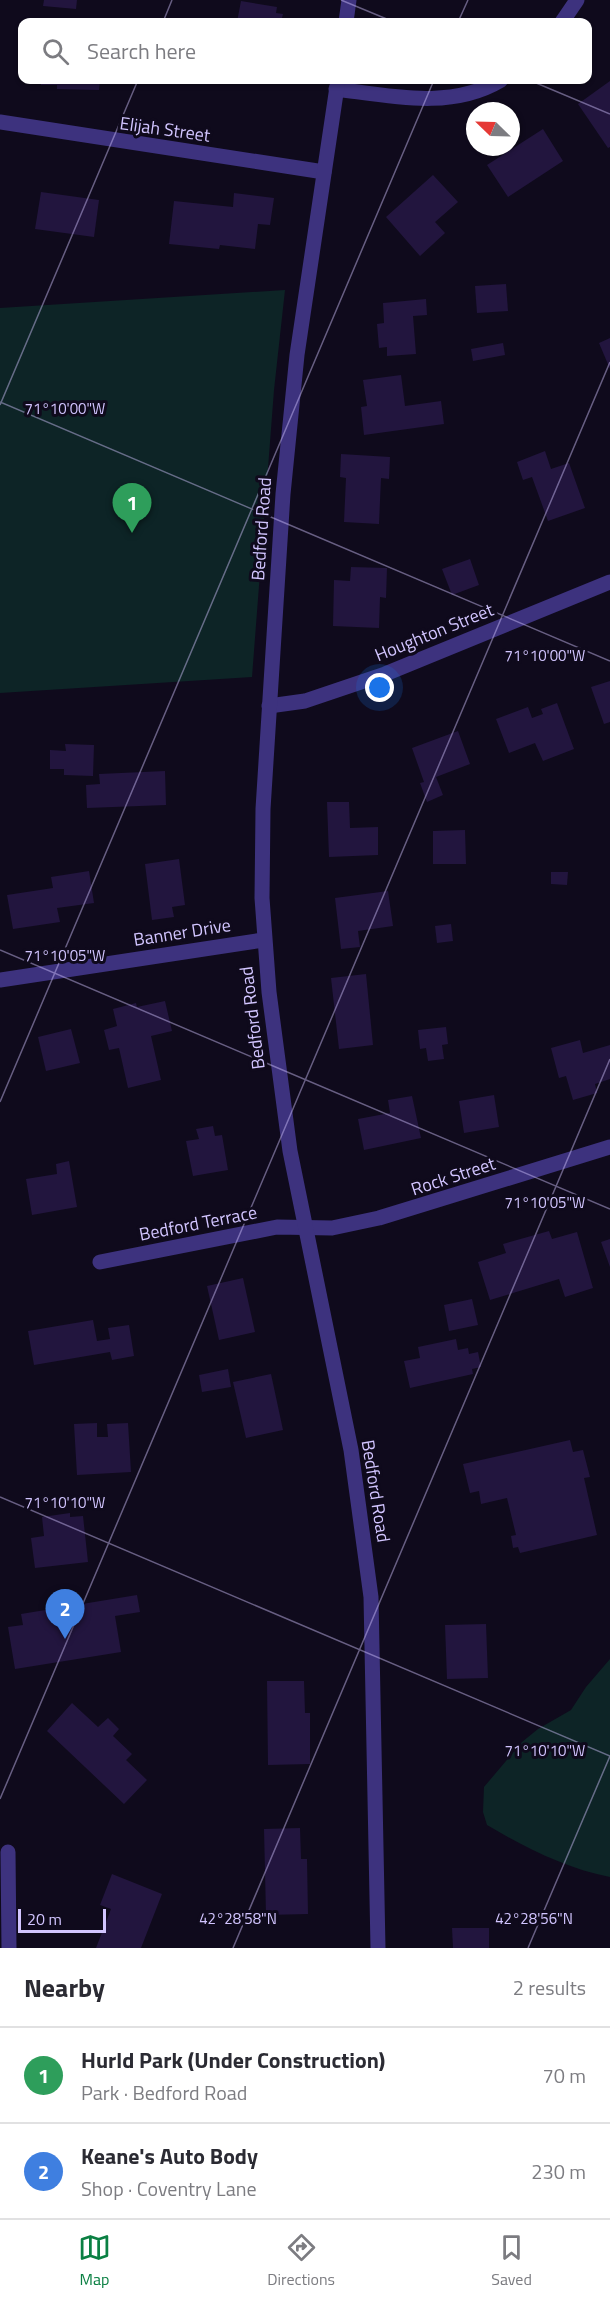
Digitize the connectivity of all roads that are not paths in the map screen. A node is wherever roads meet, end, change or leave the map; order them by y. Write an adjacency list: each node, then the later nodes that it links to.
1 (349, 0): 3 (street)
2 (577, 0): 4 (street)
3 (347, 18)
4 (565, 18)
5 (337, 84): 6 (street); 8 (street, Bedford Road)
6 (492, 84)
7 (0, 122): 8 (street, Elijah Street)
8 (324, 172): 10 (street, Bedford Road)
9 (610, 582): 10 (street, Houghton Street)
10 (269, 705): 11 (street, Bedford Road)
11 (263, 940): 12 (street, Banner Drive); 14 (street, Bedford Road)
12 (0, 980)
13 (610, 1147): 14 (street, Rock Street)
14 (304, 1227): 15 (street, Bedford Terrace); 18 (street, Bedford Road)
15 (100, 1262)
16 (8, 1852): 17 (street)
17 (9, 1948)
18 (378, 1948)

